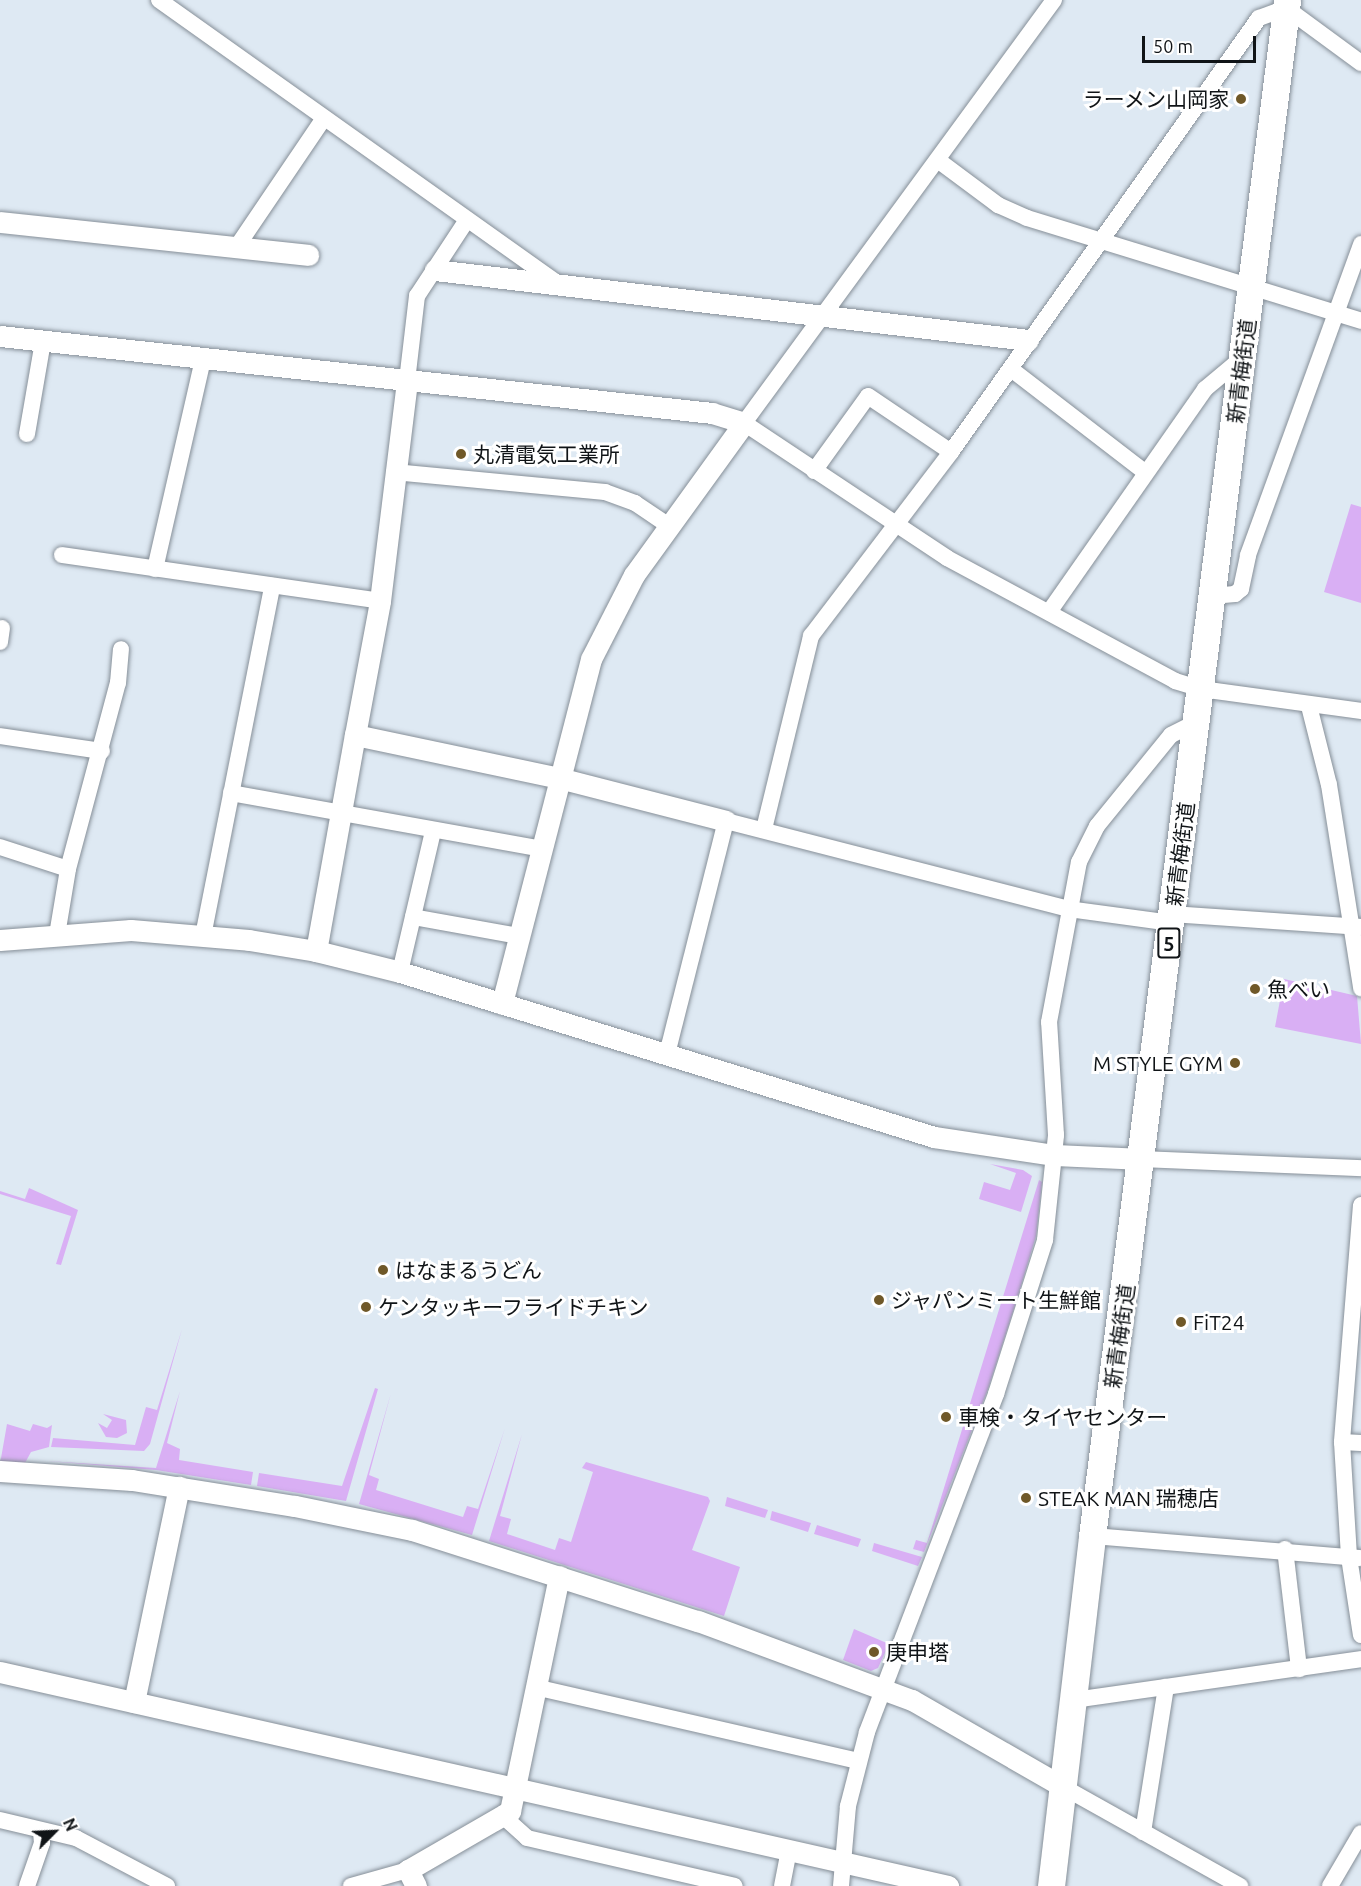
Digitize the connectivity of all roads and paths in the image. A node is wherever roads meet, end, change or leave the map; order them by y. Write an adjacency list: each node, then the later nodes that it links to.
1 (159, 0): 5 (street)
2 (1054, 0): 6 (street)
3 (1283, 3): 4 (street); 9 (street); 15 (main road, 新青梅街道 / 5)
4 (1361, 63)
5 (324, 118): 7 (street); 11 (street)
6 (939, 161): 9 (street); 17 (street)
7 (467, 220): 13 (street); 14 (street)
8 (0, 222): 11 (street)
9 (1098, 242): 15 (street); 20 (street)
10 (1361, 244): 16 (street)
11 (236, 248): 12 (street)
12 (309, 255)
13 (435, 270): 14 (street); 25 (street)
14 (561, 286): 17 (street)
15 (1251, 287): 16 (street); 22 (main road, 新青梅街道 / 5)
16 (1336, 313): 18 (street); 37 (street)
17 (822, 315): 20 (street); 26 (street)
18 (1361, 321)
19 (0, 336): 21 (street)
20 (1028, 340): 24 (street)
21 (43, 341): 23 (street); 27 (street)
22 (1242, 358): 31 (street); 37 (main road, 新青梅街道 / 5)
23 (203, 359): 25 (street); 35 (street)
24 (1011, 369): 28 (street); 31 (street)
25 (407, 381): 26 (street); 30 (street)
26 (744, 423): 29 (street); 32 (street)
27 (27, 434)
28 (951, 452): 29 (street); 33 (street)
29 (814, 471): 33 (street)
30 (394, 472): 32 (street); 38 (street)
31 (1146, 473): 39 (street)
32 (669, 526): 48 (street)
33 (897, 526): 39 (street); 52 (street)
34 (62, 555): 35 (street)
35 (155, 569): 36 (street)
36 (272, 586): 38 (street); 49 (street)
37 (1212, 596): 41 (main road, 新青梅街道 / 5)
38 (380, 601): 45 (street)
39 (1049, 612): 41 (street)
40 (121, 649): 47 (street)
41 (1201, 689): 42 (street); 44 (main road, 新青梅街道 / 5)
42 (1309, 706): 43 (street); 60 (street)
43 (1361, 711)
44 (1196, 722): 57 (street); 59 (main road, 新青梅街道 / 5)
45 (355, 735): 48 (street); 50 (street)
46 (0, 736): 47 (street)
47 (102, 751): 56 (street)
48 (559, 778): 51 (street); 55 (street)
49 (231, 793): 50 (street); 62 (street)
50 (339, 815): 53 (street); 65 (street)
51 (726, 821): 52 (street); 69 (street)
52 (764, 829): 57 (street)
53 (433, 831): 55 (street); 58 (street)
54 (0, 847): 56 (street)
55 (541, 849): 63 (street)
56 (69, 869): 61 (street)
57 (1068, 909): 59 (street); 70 (street)
58 (413, 917): 63 (street); 66 (street)
59 (1172, 918): 60 (street); 71 (main road, 新青梅街道 / 5)
60 (1355, 927): 67 (street)
61 (57, 935): 62 (street); 64 (street)
62 (203, 936): 65 (street)
63 (519, 936): 68 (street)
64 (0, 940)
65 (316, 951): 66 (street)
66 (400, 972): 68 (street)
67 (1361, 988)
68 (502, 1004): 69 (street)
69 (667, 1054): 70 (street)
70 (1055, 1155): 71 (street); 90 (street)
71 (1143, 1159): 72 (street); 80 (main road, 新青梅街道 / 5)
72 (1361, 1167)
73 (1361, 1205): 74 (street)
74 (1358, 1288): 75 (street)
75 (1354, 1368): 76 (street)
76 (1342, 1442): 77 (street); 82 (street)
77 (1361, 1443)
78 (0, 1471): 79 (street)
79 (179, 1488): 83 (street); 92 (street)
80 (1092, 1536): 81 (street); 91 (main road, 新青梅街道 / 5)
81 (1285, 1549): 82 (street); 86 (street)
82 (1355, 1557): 84 (street)
83 (559, 1576): 88 (street); 90 (street)
84 (1361, 1635)
85 (1361, 1659): 86 (street)
86 (1299, 1669): 89 (street)
87 (0, 1672): 92 (street)
88 (535, 1687): 93 (street); 95 (street)
89 (1166, 1687): 91 (street); 99 (street)
90 (882, 1689): 93 (street); 94 (street)
91 (1074, 1700): 94 (main road, 新青梅街道 / 5)
92 (134, 1702): 95 (street)
93 (859, 1761): 102 (street)
94 (1064, 1787): 99 (street); 111 (main road, 新青梅街道 / 5)
95 (516, 1788): 96 (street); 101 (street)
96 (504, 1817): 103 (street); 107 (street)
97 (0, 1820): 98 (street)
98 (41, 1831): 104 (street); 105 (street)
99 (1143, 1832): 112 (street)
100 (1361, 1833): 113 (street)
101 (789, 1850): 102 (street); 108 (street)
102 (842, 1861): 109 (street); 110 (street)
103 (412, 1878): 106 (street)
104 (27, 1886)
105 (167, 1886)
106 (351, 1886)
107 (735, 1886)
108 (782, 1886)
109 (841, 1886)
110 (948, 1886)
111 (1051, 1886)
112 (1240, 1886)
113 (1330, 1886)

